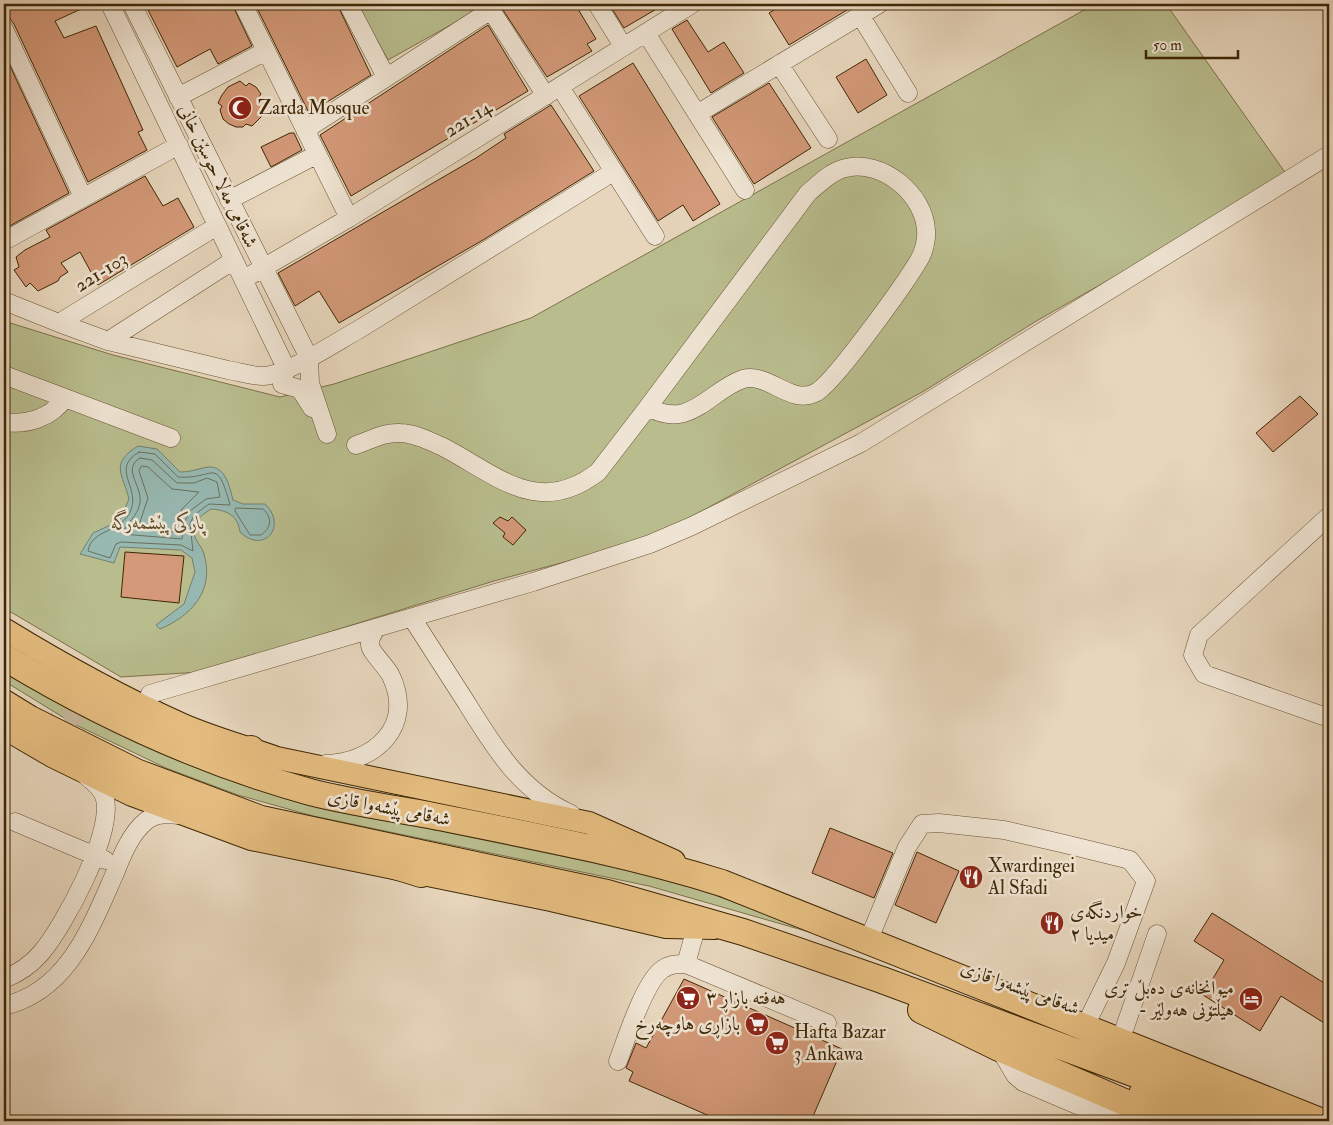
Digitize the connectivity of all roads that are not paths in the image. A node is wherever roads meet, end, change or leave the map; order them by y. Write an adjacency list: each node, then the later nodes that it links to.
1 (110, 4): 22 (street, شەقامی مەلا حوسێن خانی)
2 (132, 4): 18 (street, شەقامی مەلا حوسێن خانی)
3 (243, 4): 13 (street)
4 (348, 4): 15 (street)
5 (596, 4): 12 (street)
6 (692, 4): 11 (street, 221-14)
7 (879, 4): 9 (street)
8 (489, 7): 15 (street); 16 (street)
9 (860, 15): 14 (street); 17 (street)
10 (4, 29): 27 (street)
11 (646, 33): 12 (street, 221-14); 19 (street)
12 (623, 46): 16 (street, 221-14)
13 (266, 50): 18 (street); 20 (street)
14 (779, 64): 19 (street); 21 (street)
15 (386, 77): 20 (street)
16 (553, 92): 25 (street); 29 (street, 221-14)
17 (908, 93)
18 (178, 97): 28 (street, شەقامی مەلا حوسێن خانی)
19 (697, 114): 26 (street)
20 (305, 130): 23 (street)
21 (828, 139)
22 (179, 145): 27 (street); 30 (street, شەقامی مەلا حوسێن خانی)
23 (316, 155): 28 (street); 29 (street)
24 (1329, 155): 48 (street)
25 (613, 172): 31 (street); 39 (street)
26 (745, 190)
27 (83, 197): 32 (street)
28 (229, 200): 34 (street, شەقامی مەلا حوسێن خانی)
29 (349, 218): 34 (street, 221-14)
30 (217, 226): 33 (street, شەقامی مەلا حوسێن خانی); 37 (street, 221-103)
31 (655, 236)
32 (4, 240)
33 (234, 260): 35 (street, شەقامی مەلا حوسێن خانی); 38 (street)
34 (264, 269): 35 (street, 221-14); 39 (street, شەقامی مەلا حوسێن خانی)
35 (244, 279): 40 (street, شەقامی مەلا حوسێن خانی)
36 (4, 301): 37 (street)
37 (59, 323): 38 (street)
38 (108, 340): 40 (street)
39 (309, 358): 40 (street); 40 (street, شەقامی مەلا حوسێن خانی)
40 (286, 368)
41 (4, 375): 42 (street)
42 (64, 398): 44 (street); 45 (street)
43 (648, 407): 43 (street); 46 (street)
44 (4, 422)
45 (171, 438)
46 (356, 446)
47 (1329, 516): 56 (street)
48 (412, 618): 50 (street); 64 (street)
49 (4, 628): 59 (main road)
50 (377, 628): 51 (street); 53 (street)
51 (326, 643): 53 (street); 54 (street)
52 (4, 657): 59 (highway, شەقامی پێشەوا قازی)
53 (383, 663): 60 (street)
54 (150, 694)
55 (4, 703): 62 (highway, شەقامی پێشەوا قازی)
56 (1329, 718)
57 (4, 728): 58 (main road)
58 (52, 756): 61 (main road); 65 (street)
59 (248, 760): 60 (main road); 69 (highway, شەقامی پێشەوا قازی)
60 (297, 762): 64 (main road)
61 (193, 818): 66 (street); 68 (main road)
62 (261, 819): 67 (highway, شەقامی پێشەوا قازی); 68 (highway)
63 (15, 822): 65 (street)
64 (589, 823): 69 (main road)
65 (94, 855): 66 (street); 70 (street)
66 (118, 866): 71 (street)
67 (450, 870): 68 (main road); 73 (main road); 74 (highway, شەقامی پێشەوا قازی)
68 (420, 874)
69 (722, 883): 72 (highway, شەقامی پێشەوا قازی)
70 (79, 889): 71 (street); 78 (street)
71 (103, 900): 80 (street)
72 (792, 910): 75 (highway, شەقامی پێشەوا قازی); 91 (highway, شەقامی پێشەوا قازی)
73 (696, 928): 74 (main road); 77 (street)
74 (748, 934): 79 (highway, شەقامی پێشەوا قازی); 90 (highway, شەقامی پێشەوا قازی)
75 (871, 934): 81 (highway, شەقامی پێشەوا قازی); 81 (street)
76 (1157, 934): 83 (street)
77 (686, 964): 82 (street); 85 (street)
78 (4, 979)
79 (875, 987): 84 (highway); 89 (highway, شەقامی پێشەوا قازی)
80 (4, 1006)
81 (1091, 1014): 83 (highway, شەقامی پێشەوا قازی)
82 (827, 1023)
83 (1125, 1027): 86 (highway, شەقامی پێشەوا قازی)
84 (999, 1048): 87 (street); 88 (highway)
85 (618, 1061)
86 (1329, 1106)
87 (1115, 1121)
88 (1168, 1121)
89 (1207, 1121)
90 (1262, 1121)
91 (1320, 1121)

